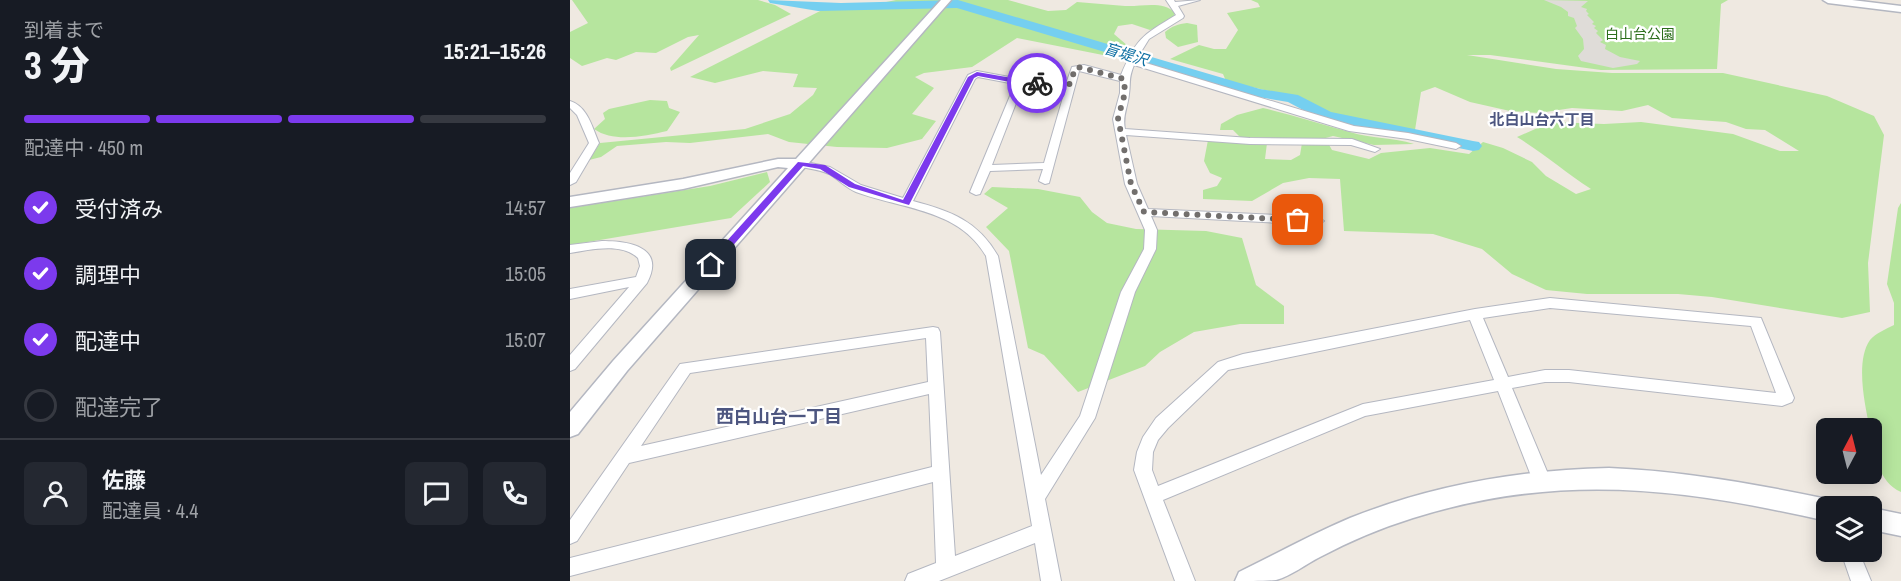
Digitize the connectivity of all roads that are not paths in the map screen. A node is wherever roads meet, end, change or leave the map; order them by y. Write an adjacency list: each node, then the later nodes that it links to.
1 (946, 0): 14 (street)
2 (1196, 0): 4 (street)
3 (1828, 0): 5 (street)
4 (1172, 2): 6 (street)
5 (1901, 9)
6 (1130, 61): 7 (street); 12 (street)
7 (1124, 79): 9 (street); 11 (street)
8 (1020, 82): 9 (street); 16 (street); 21 (street)
9 (1070, 84): 15 (street)
10 (570, 104): 18 (street)
11 (1121, 132): 13 (street); 22 (street)
12 (1456, 146)
13 (1375, 149)
14 (801, 164): 20 (street); 21 (street); 31 (street)
15 (1048, 166): 16 (street); 17 (street)
16 (987, 168): 19 (street)
17 (1045, 181)
18 (570, 182)
19 (976, 192)
20 (570, 202)
21 (906, 203): 36 (street)
22 (1144, 212): 23 (street); 36 (street)
23 (1318, 222)
24 (570, 249): 25 (street)
25 (642, 280): 26 (street); 28 (street)
26 (570, 294)
27 (1475, 314): 29 (street); 29 (street); 35 (street)
28 (572, 359)
29 (1503, 383): 34 (street); 35 (street)
30 (936, 386): 32 (street); 32 (street); 33 (street)
31 (570, 428)
32 (623, 458): 41 (street)
33 (942, 471): 43 (street); 44 (street)
34 (1542, 481): 37 (street); 48 (street)
35 (1152, 497): 47 (street)
36 (1035, 499): 40 (street)
37 (1816, 508)
38 (1882, 521): 39 (street)
39 (1901, 525)
40 (1042, 531): 44 (street); 46 (street)
41 (570, 535)
42 (1854, 562): 49 (street)
43 (570, 567)
44 (946, 568): 45 (street)
45 (915, 581)
46 (1051, 581)
47 (1185, 581)
48 (1248, 581)
49 (1862, 581)

